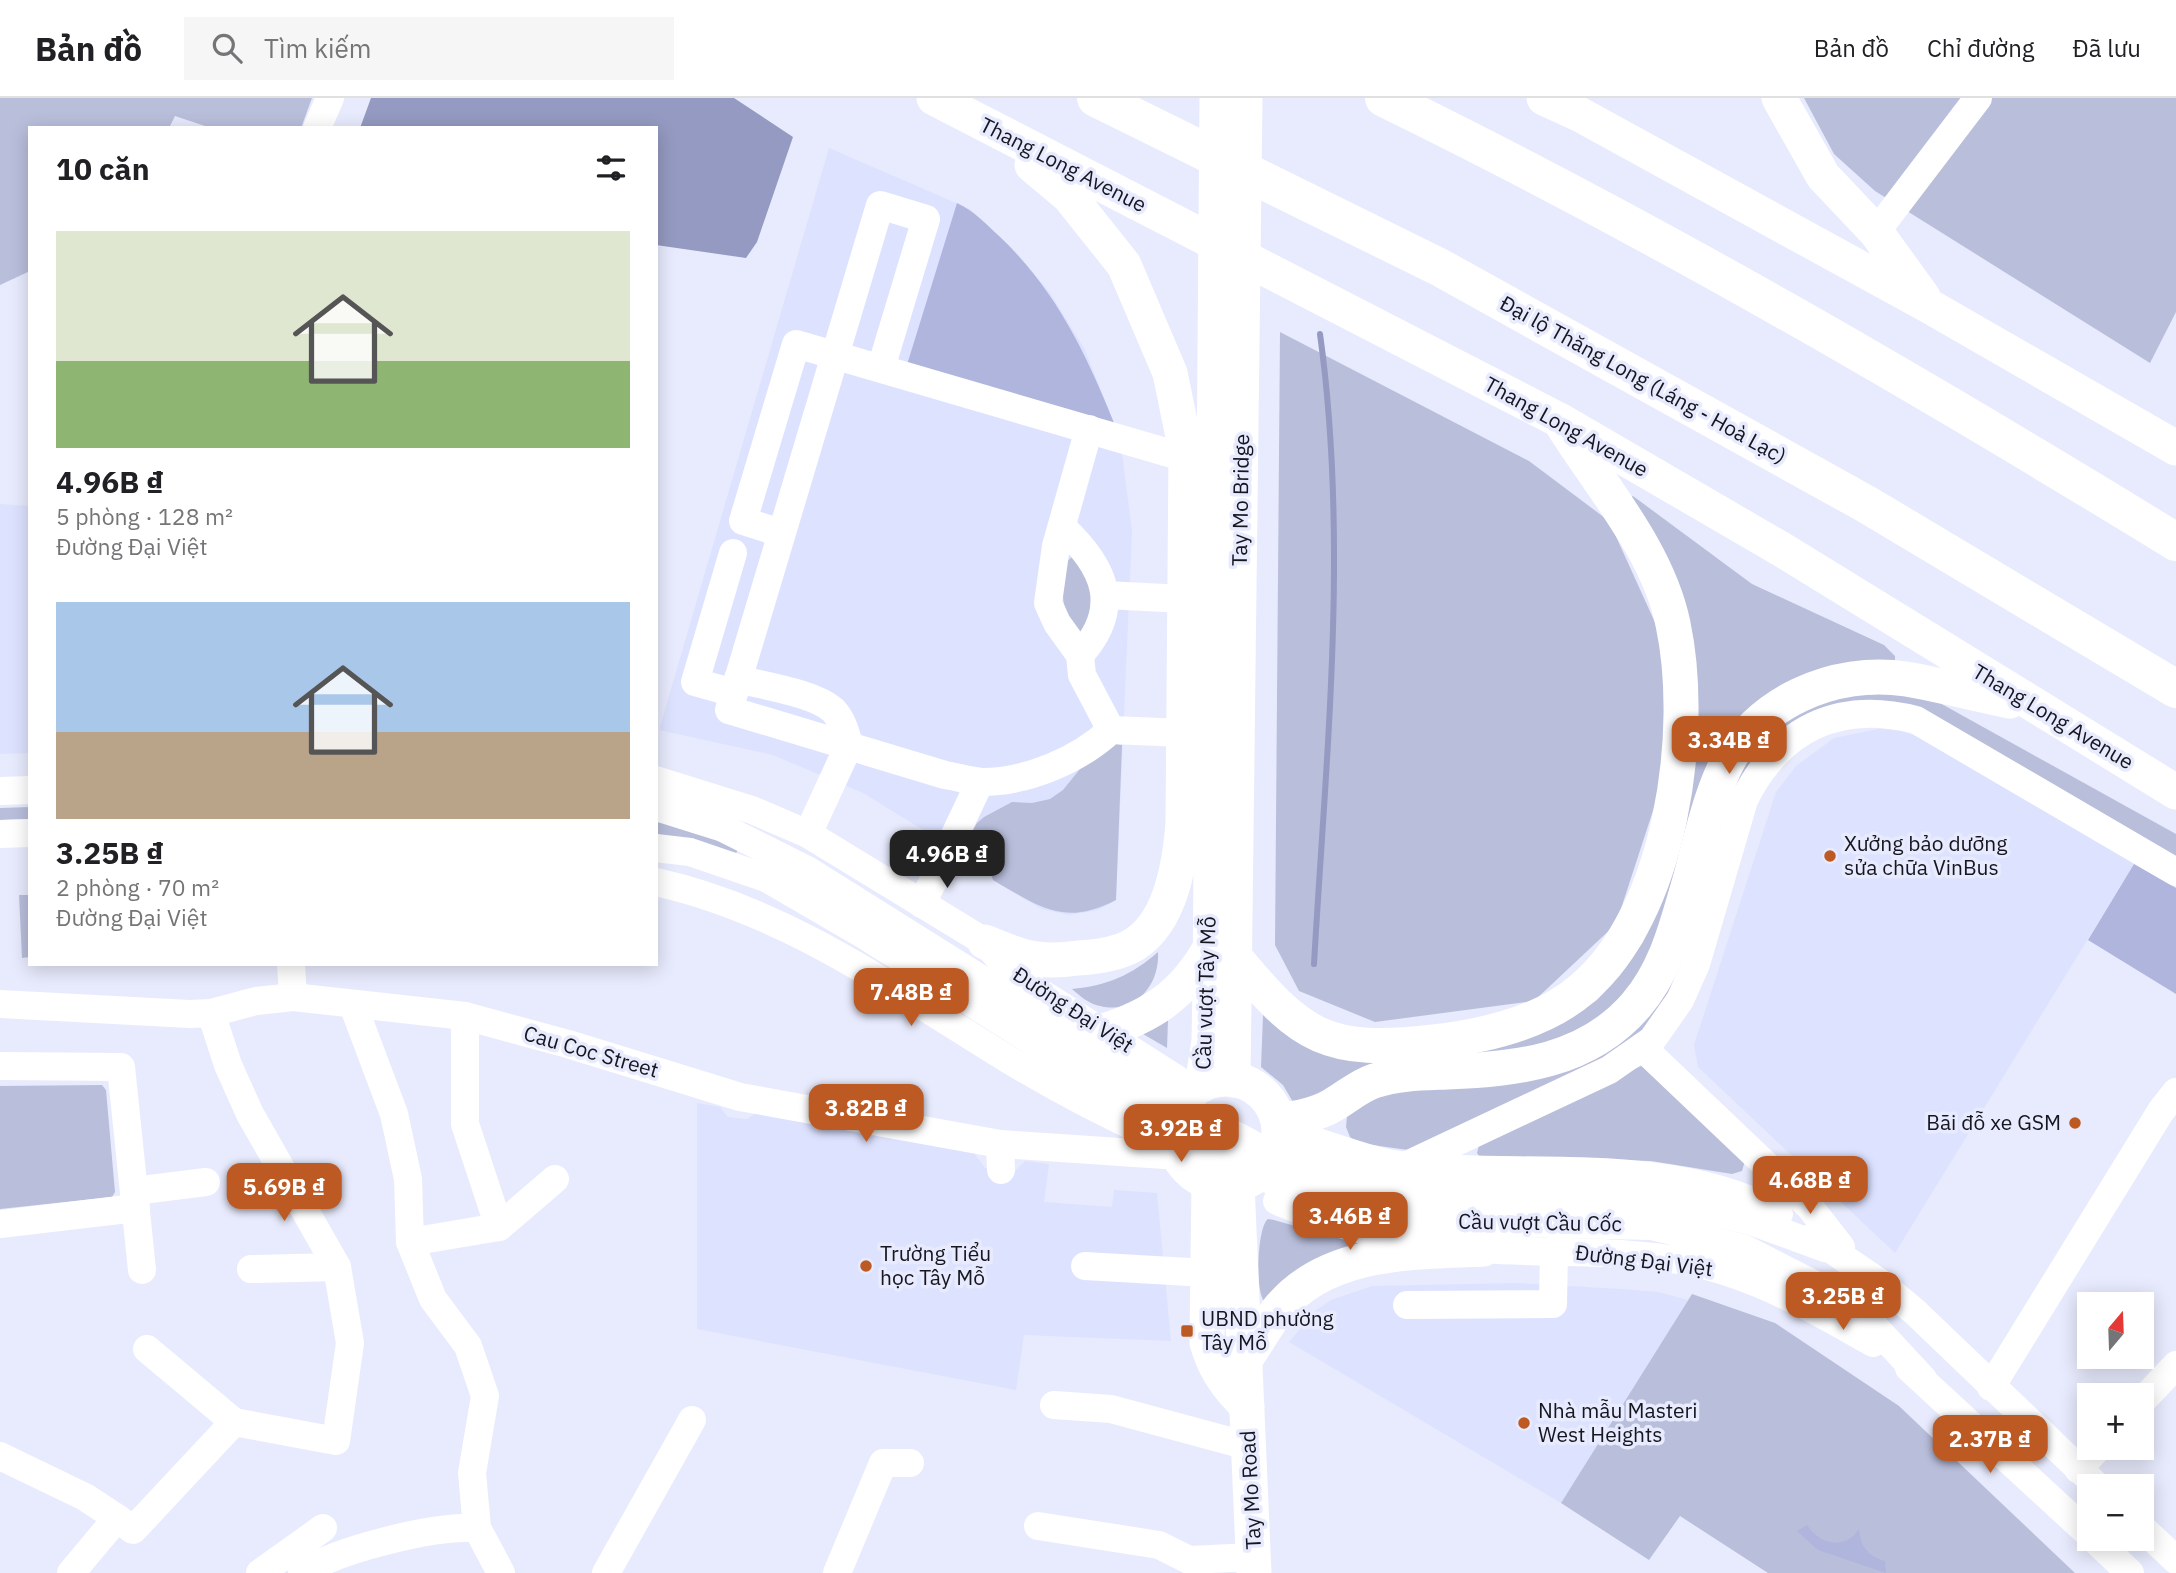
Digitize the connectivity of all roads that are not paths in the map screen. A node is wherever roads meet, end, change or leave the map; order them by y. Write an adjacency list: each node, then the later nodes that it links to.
1 (330, 98): 11 (street)
2 (934, 98): 10 (main road, Thang Long Avenue)
3 (1096, 98): 28 (highway, Đại lộ Thăng Long (Láng - Hoà Lạc))
4 (1217, 98): 45 (main road, Tay Mo Bridge)
5 (1245, 98): 45 (main road, Tay Mo Bridge)
6 (1384, 98): 22 (highway)
7 (1544, 98): 13 (main road)
8 (1779, 98): 12 (main road)
9 (1978, 98): 12 (street)
10 (978, 121): 16 (main road, Thang Long Avenue); 19 (main road)
11 (318, 126)
12 (1876, 232): 13 (main road)
13 (1929, 306): 18 (main road)
14 (835, 355): 15 (street); 15 (street); 21 (street); 21 (street)
15 (881, 368): 17 (street)
16 (1559, 420): 29 (main road, Thang Long Avenue); 48 (main road)
17 (1089, 429): 19 (street); 20 (street)
18 (2176, 448)
19 (1186, 458): 25 (main road)
20 (1062, 527): 24 (street); 26 (street)
21 (781, 533): 27 (street)
22 (2176, 542)
23 (733, 553): 27 (street)
24 (1105, 595): 25 (street); 26 (street)
25 (1185, 598): 31 (main road)
26 (1080, 655): 30 (street)
27 (736, 686): 32 (street)
28 (2176, 689)
29 (2034, 706): 37 (main road, Thang Long Avenue); 60 (main road)
30 (1111, 730): 31 (street); 34 (street)
31 (1184, 733): 47 (main road)
32 (849, 745): 34 (street); 41 (street)
33 (658, 781): 41 (street, Đường Đại Việt)
34 (980, 782): 46 (street)
35 (28, 790): 36 (street)
36 (0, 791)
37 (2176, 792)
38 (658, 808): 70 (street, Cầu vượt Cầu Cốc)
39 (28, 833): 40 (street)
40 (0, 834)
41 (808, 834): 46 (street, Đường Đại Việt)
42 (658, 848): 83 (street, Cầu vượt Cầu Cốc)
43 (2176, 872): 56 (street)
44 (658, 882): 61 (street)
45 (1222, 901): 48 (main road, Cầu vượt Tây Mỗ)
46 (922, 904): 47 (street, Đường Đại Việt)
47 (985, 942): 55 (street, Đường Đại Việt)
48 (1223, 952): 55 (main road); 58 (main road, Cầu vượt Tây Mỗ)
49 (291, 966): 50 (street)
50 (293, 997): 52 (street, Cau Coc Street); 53 (street, Cau Coc Street)
51 (0, 1004): 53 (street, Cau Coc Street)
52 (353, 1005): 54 (street, Cau Coc Street); 69 (street)
53 (211, 1013): 74 (street)
54 (465, 1016): 61 (street, Cau Coc Street); 68 (street)
55 (1103, 1031): 58 (street, Đường Đại Việt)
56 (1644, 1049): 62 (street); 75 (street)
57 (0, 1066): 66 (street)
58 (1210, 1085): 60 (main road); 61 (main road)
59 (2176, 1093): 84 (street)
60 (1278, 1126): 62 (street); 65 (main road)
61 (1176, 1151): 65 (main road)
62 (1405, 1166): 70 (street)
63 (555, 1179): 68 (street)
64 (206, 1182): 66 (street)
65 (1231, 1182): 71 (street, Đường Đại Việt); 78 (main road, Tay Mo Road); 81 (main road, Tay Mo Road)
66 (135, 1200): 67 (street); 77 (street)
67 (0, 1224)
68 (499, 1227): 69 (street)
69 (410, 1242): 98 (street)
70 (1825, 1248): 75 (street)
71 (1483, 1249): 72 (street, Đường Đại Việt); 81 (main road)
72 (1554, 1250): 79 (street); 83 (street, Đường Đại Việt)
73 (1085, 1266): 78 (street)
74 (337, 1267): 76 (street); 89 (street)
75 (1858, 1268): 84 (street)
76 (251, 1269)
77 (142, 1270)
78 (1207, 1273): 87 (main road, Tay Mo Road)
79 (1406, 1305)
80 (147, 1349): 89 (street)
81 (1245, 1360): 87 (main road, Tay Mo Road)
82 (2176, 1366): 85 (street)
83 (1923, 1379): 95 (street, Đường Đại Việt)
84 (1992, 1387): 93 (street)
85 (2154, 1389)
86 (1054, 1405): 90 (street)
87 (1247, 1406): 90 (main road, Tay Mo Road)
88 (692, 1420): 107 (street)
89 (234, 1422): 94 (street)
90 (1248, 1446): 102 (main road, Tay Mo Road)
91 (0, 1456): 94 (street)
92 (910, 1463): 108 (street)
93 (2084, 1474)
94 (117, 1518): 103 (street)
95 (2077, 1524)
96 (1038, 1526): 102 (street)
97 (323, 1528): 104 (street)
98 (477, 1528): 105 (street); 106 (street)
99 (2154, 1539): 101 (street)
100 (2106, 1551): 109 (street, Đường Đại Việt)
101 (2176, 1560)
102 (1254, 1565)
103 (71, 1573)
104 (260, 1573)
105 (302, 1573)
106 (501, 1573)
107 (606, 1573)
108 (836, 1573)
109 (2130, 1573)

